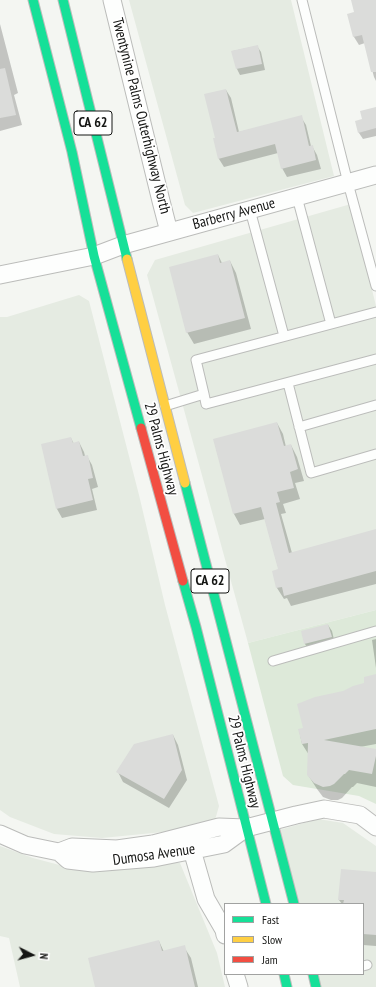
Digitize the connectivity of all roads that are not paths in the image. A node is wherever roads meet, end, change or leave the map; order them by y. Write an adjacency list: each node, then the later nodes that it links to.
1 (33, 0): 11 (main road, 29 Palms Highway / CA 62)
2 (63, 0): 10 (main road, 29 Palms Highway / CA 62)
3 (112, 0): 9 (street, Twentynine Palms Outerhighway North)
4 (302, 0): 6 (lane)
5 (376, 175): 6 (street, Barberry Avenue)
6 (348, 183): 7 (street, Barberry Avenue); 13 (lane)
7 (297, 197): 8 (street, Barberry Avenue); 15 (lane)
8 (250, 210): 9 (street, Barberry Avenue); 16 (lane)
9 (169, 232): 10 (street, Barberry Avenue)
10 (123, 245): 11 (street, Barberry Avenue); 21 (main road, 29 Palms Highway / CA 62)
11 (94, 256): 12 (street, Barberry Avenue); 28 (main road, 29 Palms Highway / CA 62)
12 (0, 275)
13 (376, 286)
14 (376, 312): 15 (lane)
15 (331, 324): 16 (lane)
16 (284, 336): 19 (lane)
17 (376, 359): 18 (lane)
18 (288, 382): 19 (lane); 22 (lane)
19 (204, 394): 21 (lane)
20 (376, 405): 22 (lane)
21 (165, 406): 26 (main road, 29 Palms Highway / CA 62)
22 (299, 427): 23 (lane)
23 (376, 454)
24 (376, 631): 25 (lane)
25 (272, 661)
26 (272, 821): 27 (street, Dumosa Avenue); 28 (street, Dumosa Avenue); 33 (main road, 29 Palms Highway / CA 62)
27 (376, 827)
28 (246, 828): 30 (street, Dumosa Avenue); 31 (street, Dumosa Avenue); 32 (main road, 29 Palms Highway / CA 62)
29 (0, 834): 31 (street, Dumosa Avenue)
30 (192, 850): 31 (street, Dumosa Avenue); 34 (street)
31 (59, 852)
32 (266, 903)
33 (294, 903)
34 (224, 930)
35 (235, 975): 38 (street)
36 (284, 975): 39 (main road)
37 (315, 975): 40 (main road)
38 (238, 987)
39 (288, 987)
40 (316, 987)

